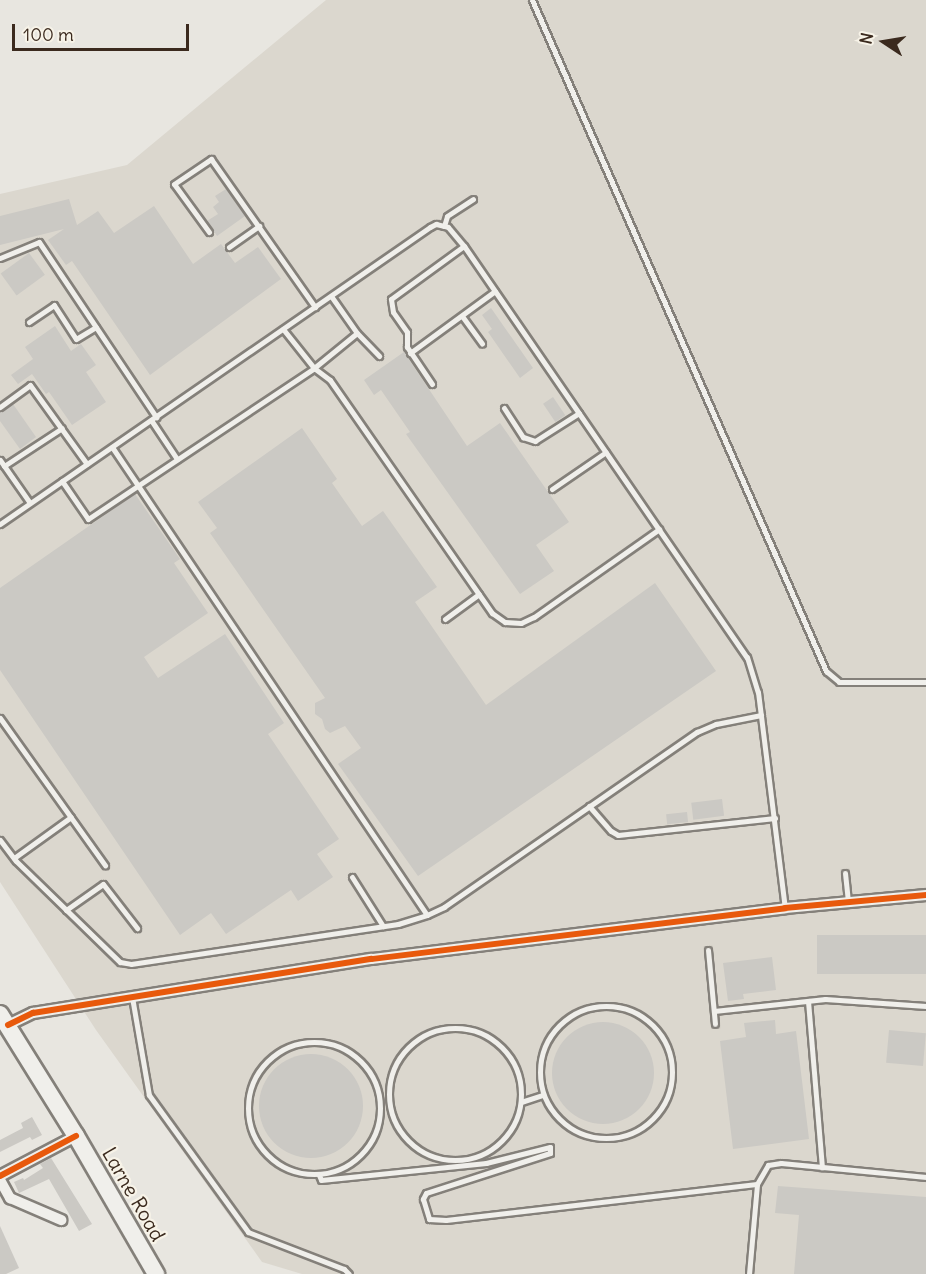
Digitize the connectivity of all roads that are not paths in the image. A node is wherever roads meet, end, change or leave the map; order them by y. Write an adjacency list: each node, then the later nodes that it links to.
1 (532, 0): 41 (lane)
2 (473, 199): 4 (lane)
3 (259, 226): 5 (lane); 7 (lane); 11 (lane)
4 (444, 226): 6 (lane); 10 (lane)
5 (209, 232)
6 (464, 246): 9 (lane); 18 (lane)
7 (229, 247)
8 (0, 258): 14 (lane)
9 (495, 291): 12 (lane); 24 (lane)
10 (331, 296): 11 (lane); 16 (lane)
11 (315, 307): 15 (lane)
12 (462, 315): 17 (lane); 18 (lane)
13 (29, 322): 14 (lane)
14 (96, 327): 25 (lane)
15 (283, 329): 20 (lane); 25 (lane)
16 (357, 333): 19 (lane); 20 (lane)
17 (482, 344)
18 (410, 353): 21 (lane)
19 (379, 356)
20 (314, 369): 29 (lane); 39 (lane)
21 (432, 384)
22 (0, 407): 26 (lane)
23 (504, 408): 24 (lane)
24 (579, 413): 28 (lane)
25 (153, 418): 27 (lane); 29 (lane)
26 (62, 428): 31 (lane); 32 (lane)
27 (112, 447): 31 (lane); 34 (lane)
28 (606, 452): 35 (lane); 38 (lane)
29 (177, 459): 34 (lane)
30 (0, 460): 32 (lane)
31 (87, 464): 33 (lane)
32 (4, 466): 36 (lane)
33 (62, 481): 34 (lane); 36 (lane)
34 (137, 485): 56 (lane)
35 (552, 489)
36 (30, 504): 37 (lane)
37 (0, 524)
38 (659, 529): 39 (lane); 42 (lane)
39 (479, 594): 40 (lane)
40 (445, 619)
41 (926, 682)
42 (761, 715): 44 (lane); 46 (lane)
43 (0, 718): 45 (lane)
44 (589, 806): 46 (lane); 56 (lane)
45 (71, 817): 48 (lane); 49 (lane)
46 (775, 818): 54 (lane)
47 (0, 840): 48 (lane)
48 (14, 858): 55 (lane)
49 (105, 865)
50 (845, 873): 53 (lane)
51 (352, 877): 57 (lane)
52 (926, 895): 53 (street)
53 (848, 903): 54 (street)
54 (785, 908): 60 (street)
55 (66, 910): 57 (lane); 58 (lane)
56 (427, 915): 57 (lane)
57 (383, 926)
58 (137, 928)
59 (708, 950): 63 (lane)
60 (132, 997): 64 (street); 79 (lane)
61 (808, 1001): 62 (lane); 63 (lane); 72 (lane)
62 (926, 1006)
63 (714, 1011): 65 (lane)
64 (4, 1020): 70 (main road, Larne Road)
65 (715, 1024)
66 (379, 1093): 68 (lane); 73 (lane); 73 (lane)
67 (543, 1095): 67 (lane); 69 (lane)
68 (389, 1096): 69 (lane); 71 (lane)
69 (521, 1102): 71 (lane)
70 (76, 1136): 75 (street, Larne Road); 78 (main road, Larne Road)
71 (460, 1163): 73 (lane); 76 (lane)
72 (822, 1167): 74 (lane); 76 (lane)
73 (319, 1175)
74 (926, 1177)
75 (0, 1178): 77 (street, Larne Road)
76 (757, 1184): 80 (lane)
77 (61, 1220)
78 (156, 1274)
79 (349, 1274)
80 (749, 1274)

